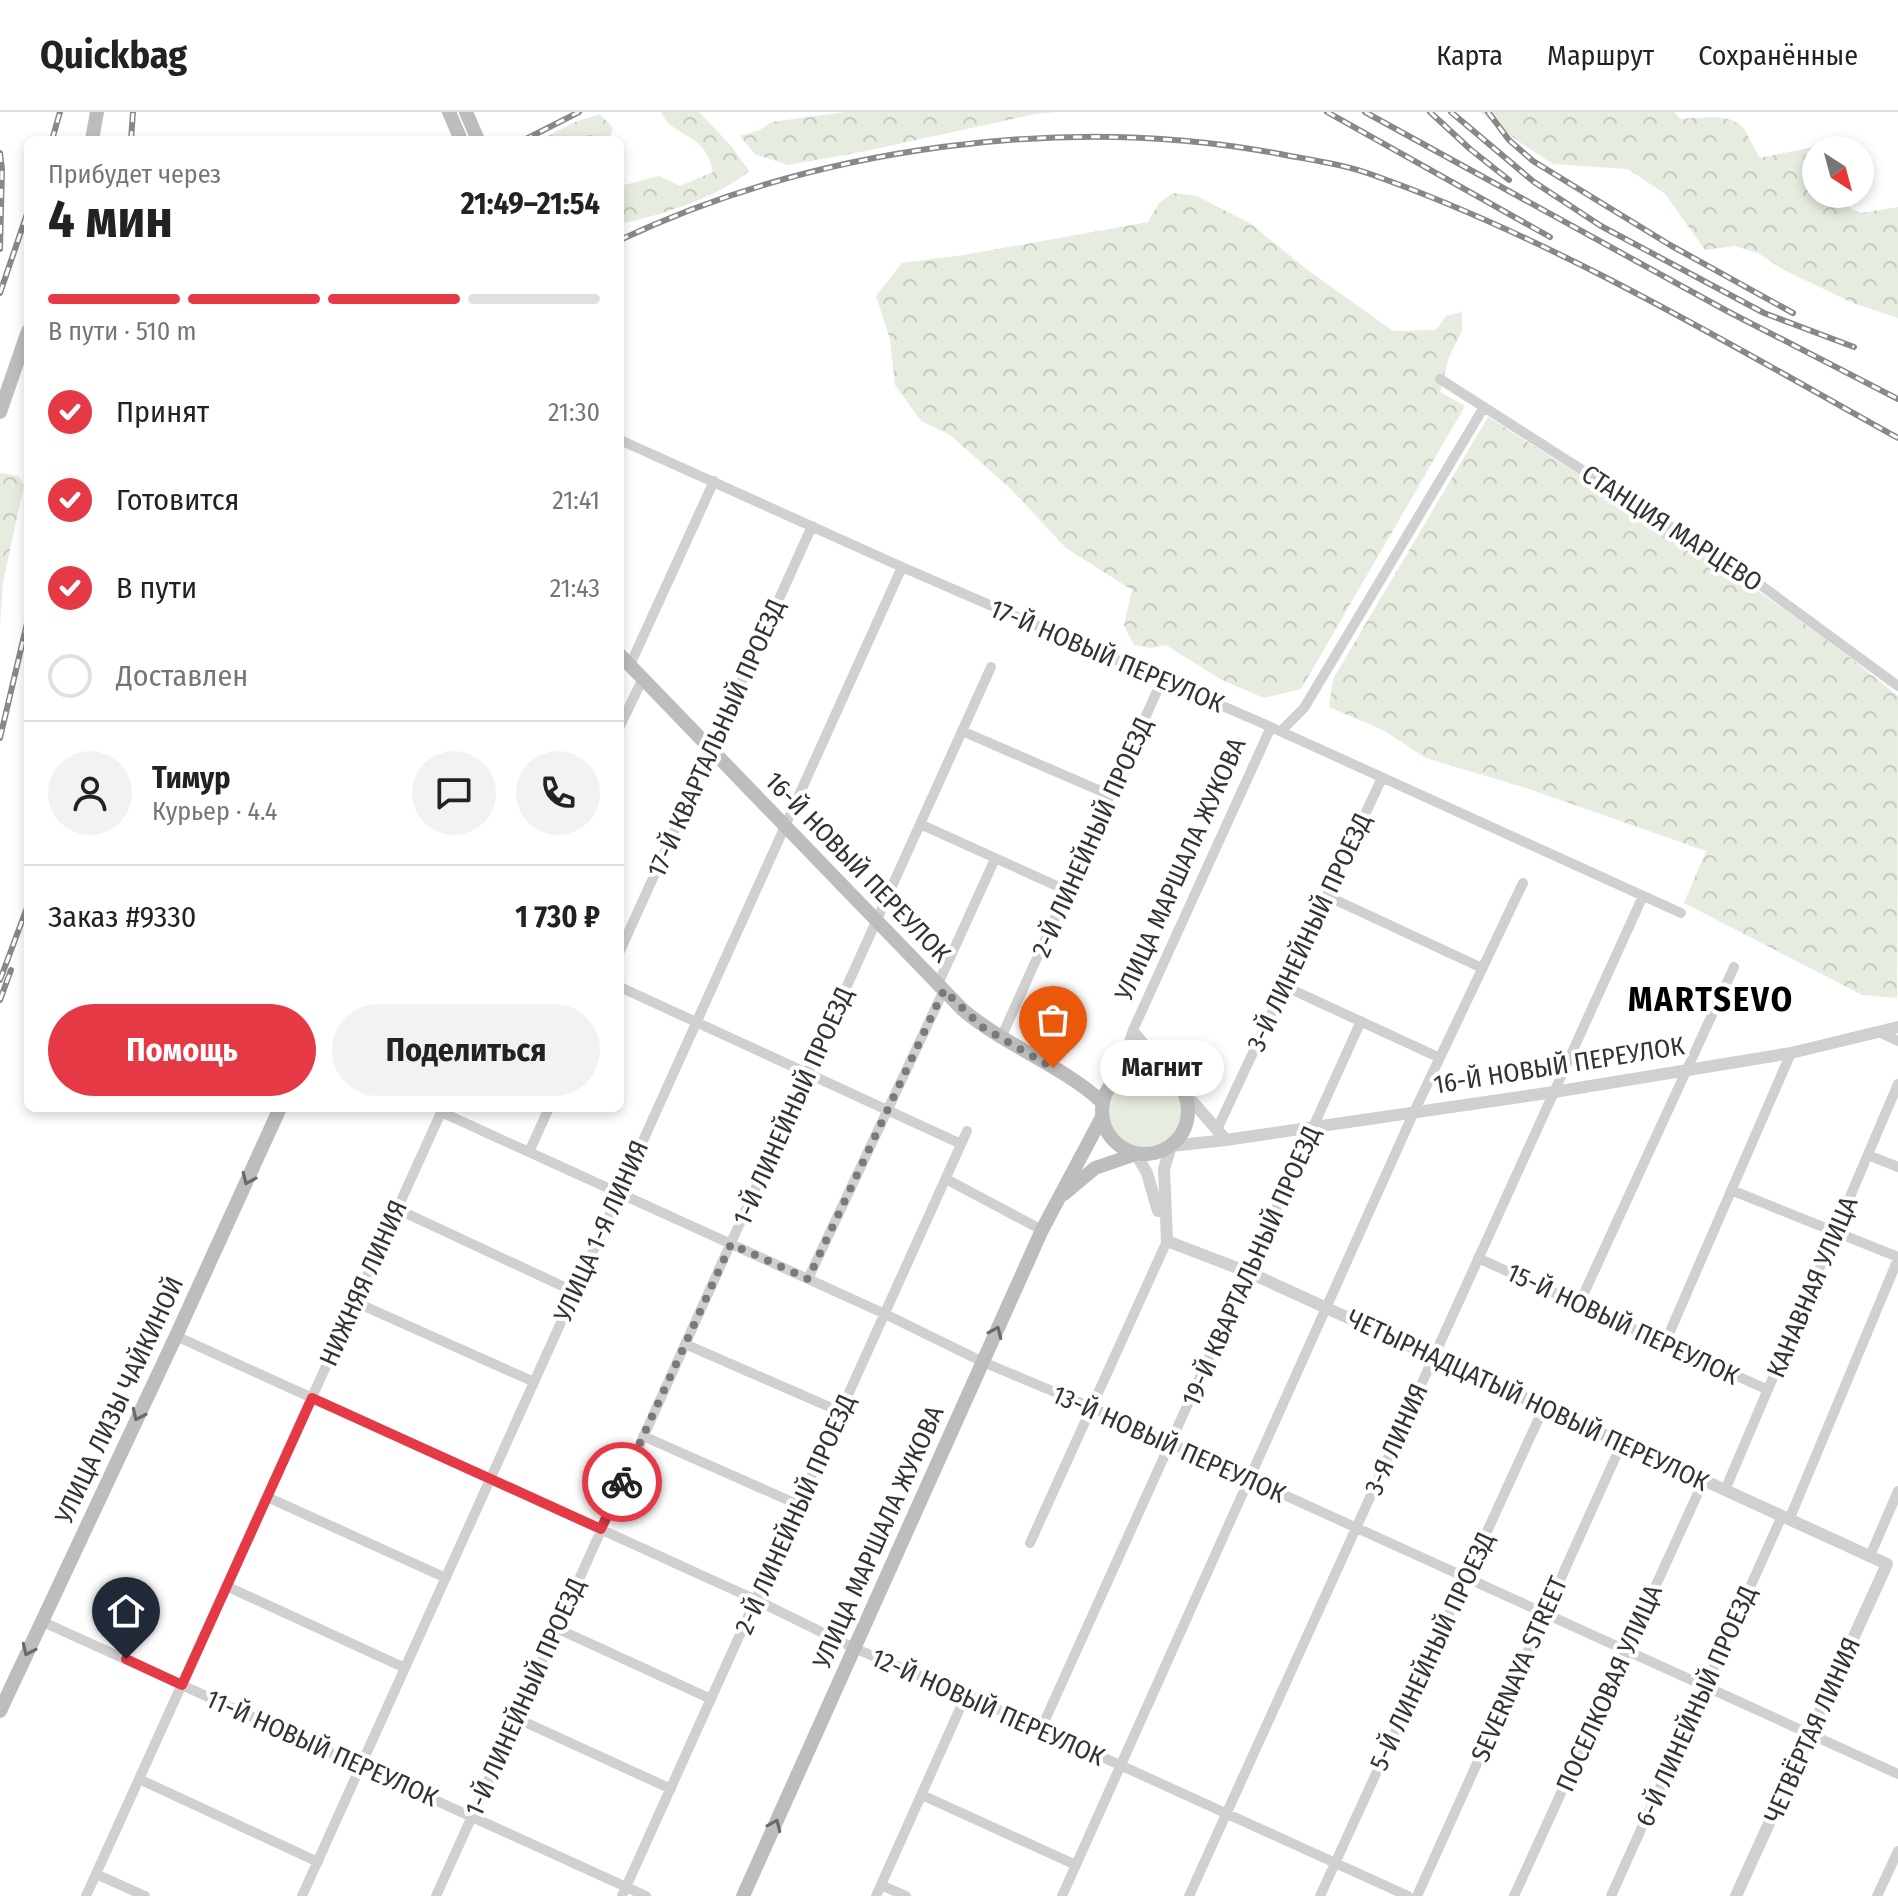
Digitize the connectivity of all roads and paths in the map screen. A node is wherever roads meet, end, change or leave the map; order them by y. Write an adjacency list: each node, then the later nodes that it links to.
1 (97, 112): 4 (main road)
2 (449, 112): 5 (main road)
3 (466, 112): 6 (main road)
4 (93, 136)
5 (459, 136)
6 (476, 136)
7 (24, 343): 10 (main road)
8 (1440, 379): 9 (street, СТАНЦИЯ МАРЦЕВО)
9 (1484, 407): 19 (street, СТАНЦИЯ МАРЦЕВО); 21 (street, УЛИЦА МАРШАЛА ЖУКОВА)
10 (0, 412)
11 (624, 442): 12 (street, 17-Й НОВЫЙ ПЕРЕУЛОК)
12 (714, 481): 13 (street, 17-Й НОВЫЙ ПЕРЕУЛОК); 15 (street)
13 (812, 526): 14 (street, 17-Й НОВЫЙ ПЕРЕУЛОК); 23 (street, 17-Й КВАРТАЛЬНЫЙ ПРОЕЗД)
14 (902, 567): 18 (street, 17-Й НОВЫЙ ПЕРЕУЛОК); 27 (street, УЛИЦА 1-Я ЛИНИЯ)
15 (625, 660): 17 (main road, 16-Й НОВЫЙ ПЕРЕУЛОК)
16 (991, 667): 22 (street, 1-Й ЛИНЕЙНЫЙ ПРОЕЗД)
17 (643, 678): 20 (street); 23 (main road, 16-Й НОВЫЙ ПЕРЕУЛОК)
18 (1162, 680): 21 (street, 17-Й НОВЫЙ ПЕРЕУЛОК); 25 (street, 2-Й ЛИНЕЙНЫЙ ПРОЕЗД)
19 (1898, 686)
20 (624, 718)
21 (1276, 729): 24 (street, 17-Й НОВЫЙ ПЕРЕУЛОК); 44 (street, УЛИЦА МАРШАЛА ЖУКОВА)
22 (962, 731): 25 (street); 26 (street, 1-Й ЛИНЕЙНЫЙ ПРОЕЗД)
23 (710, 750): 27 (main road, 16-Й НОВЫЙ ПЕРЕУЛОК); 35 (street, 17-Й КВАРТАЛЬНЫЙ ПРОЕЗД)
24 (1382, 778): 31 (street, 3-Й ЛИНЕЙНЫЙ ПРОЕЗД); 32 (street, 17-Й НОВЫЙ ПЕРЕУЛОК)
25 (1110, 795): 30 (street, 2-Й ЛИНЕЙНЫЙ ПРОЕЗД)
26 (920, 824): 28 (street); 34 (street, 1-Й ЛИНЕЙНЫЙ ПРОЕЗД)
27 (784, 826): 34 (main road, 16-Й НОВЫЙ ПЕРЕУЛОК); 42 (street, УЛИЦА 1-Я ЛИНИЯ)
28 (995, 859): 30 (street); 39 (street)
29 (1523, 883): 37 (street)
30 (1068, 891): 46 (street, 2-Й ЛИНЕЙНЫЙ ПРОЕЗД)
31 (1327, 896): 37 (street); 38 (street, 3-Й ЛИНЕЙНЫЙ ПРОЕЗД)
32 (1643, 896): 33 (street, 17-Й НОВЫЙ ПЕРЕУЛОК); 56 (street, 3-Я ЛИНИЯ)
33 (1681, 913)
34 (876, 922): 39 (main road, 16-Й НОВЫЙ ПЕРЕУЛОК); 51 (street, 1-Й ЛИНЕЙНЫЙ ПРОЕЗД)
35 (624, 942)
36 (1734, 967): 50 (street)
37 (1482, 968): 49 (street)
38 (1284, 986): 41 (street); 65 (street, 3-Й ЛИНЕЙНЫЙ ПРОЕЗД)
39 (941, 987): 46 (main road, 16-Й НОВЫЙ ПЕРЕУЛОК); 58 (street)
40 (624, 989): 42 (street)
41 (1361, 1021): 49 (street); 66 (street, 19-Й КВАРТАЛЬНЫЙ ПРОЕЗД)
42 (696, 1022): 51 (street); 77 (street, УЛИЦА 1-Я ЛИНИЯ)
43 (1898, 1027): 45 (street, 16-Й НОВЫЙ ПЕРЕУЛОК)
44 (1133, 1030): 52 (street, УЛИЦА МАРШАЛА ЖУКОВА); 53 (street, УЛИЦА МАРШАЛА ЖУКОВА)
45 (1881, 1033): 47 (street); 48 (street, 16-Й НОВЫЙ ПЕРЕУЛОК)
46 (1001, 1038): 55 (main road, 16-Й НОВЫЙ ПЕРЕУЛОК)
47 (1898, 1041)
48 (1791, 1053): 50 (street, 16-Й НОВЫЙ ПЕРЕУЛОК); 76 (street)
49 (1440, 1058): 64 (street)
50 (1688, 1070): 56 (street, 16-Й НОВЫЙ ПЕРЕУЛОК); 90 (street)
51 (807, 1073): 58 (street); 83 (street, 1-Й ЛИНЕЙНЫЙ ПРОЕЗД)
52 (1170, 1075): 53 (main road); 57 (main road)
53 (1116, 1078): 55 (main road); 59 (main road)
54 (1898, 1084): 73 (street, КАНАВНАЯ УЛИЦА)
55 (1083, 1085): 59 (main road, 16-Й НОВЫЙ ПЕРЕУЛОК)
56 (1554, 1092): 64 (street, 16-Й НОВЫЙ ПЕРЕУЛОК); 84 (street, 3-Я ЛИНИЯ)
57 (1185, 1093): 65 (street); 70 (main road)
58 (887, 1110): 69 (street); 87 (street)
59 (1102, 1110): 72 (main road); 78 (main road, УЛИЦА МАРШАЛА ЖУКОВА)
60 (278, 1112): 93 (main road, УЛИЦА ЛИЗЫ ЧАЙКИНОЙ, one-way to 93)
61 (441, 1112): 79 (street, НИЖНЯЯ ЛИНИЯ)
62 (446, 1112): 71 (street, 13-Й НОВЫЙ ПЕРЕУЛОК)
63 (547, 1112): 71 (street)
64 (1414, 1112): 66 (street, 16-Й НОВЫЙ ПЕРЕУЛОК); 91 (street)
65 (1212, 1125): 68 (street)
66 (1313, 1127): 68 (street, 16-Й НОВЫЙ ПЕРЕУЛОК); 86 (street, 19-Й КВАРТАЛЬНЫЙ ПРОЕЗД)
67 (967, 1131): 69 (street, 2-Й ЛИНЕЙНЫЙ ПРОЕЗД)
68 (1226, 1140): 70 (street, 16-Й НОВЫЙ ПЕРЕУЛОК)
69 (961, 1144): 75 (street, 2-Й ЛИНЕЙНЫЙ ПРОЕЗД)
70 (1171, 1146): 72 (main road); 82 (street)
71 (529, 1152): 77 (street, 13-Й НОВЫЙ ПЕРЕУЛОК)
72 (1136, 1154): 78 (main road, УЛИЦА МАРШАЛА ЖУКОВА); 82 (street)
73 (1868, 1155): 74 (street); 81 (street, КАНАВНАЯ УЛИЦА)
74 (1898, 1167)
75 (946, 1179): 80 (street); 92 (street, 2-Й ЛИНЕЙНЫЙ ПРОЕЗД)
76 (1731, 1190): 81 (street); 94 (street)
77 (619, 1193): 83 (street, 13-Й НОВЫЙ ПЕРЕУЛОК); 88 (street, УЛИЦА 1-Я ЛИНИЯ)
78 (1058, 1200): 80 (main road, УЛИЦА МАРШАЛА ЖУКОВА)
79 (397, 1209): 88 (street); 89 (street, НИЖНЯЯ ЛИНИЯ)
80 (1042, 1230): 97 (main road, УЛИЦА МАРШАЛА ЖУКОВА, one-way to 80)
81 (1835, 1231): 85 (street); 99 (street, КАНАВНАЯ УЛИЦА)
82 (1167, 1241): 86 (street, ЧЕТЫРНАДЦАТЫЙ НОВЫЙ ПЕРЕУЛОК); 102 (street)
83 (731, 1244): 87 (street, 13-Й НОВЫЙ ПЕРЕУЛОК); 95 (street, 1-Й ЛИНЕЙНЫЙ ПРОЕЗД)
84 (1478, 1258): 90 (street, 15-Й НОВЫЙ ПЕРЕУЛОК); 96 (street, 3-Я ЛИНИЯ)
85 (1898, 1258): 114 (street, 6-Й ЛИНЕЙНЫЙ ПРОЕЗД)
86 (1248, 1272): 91 (street, ЧЕТЫРНАДЦАТЫЙ НОВЫЙ ПЕРЕУЛОК); 105 (street, 19-Й КВАРТАЛЬНЫЙ ПРОЕЗД)
87 (808, 1279): 92 (street, 13-Й НОВЫЙ ПЕРЕУЛОК)
88 (573, 1291): 98 (street, УЛИЦА 1-Я ЛИНИЯ)
89 (355, 1302): 98 (street); 100 (street, НИЖНЯЯ ЛИНИЯ)
90 (1579, 1304): 94 (street, 15-Й НОВЫЙ ПЕРЕУЛОК)
91 (1326, 1308): 96 (street, ЧЕТЫРНАДЦАТЫЙ НОВЫЙ ПЕРЕУЛОК); 108 (street)
92 (885, 1314): 97 (street, 13-Й НОВЫЙ ПЕРЕУЛОК); 103 (street, 2-Й ЛИНЕЙНЫЙ ПРОЕЗД)
93 (176, 1336): 100 (street, 12-Й НОВЫЙ ПЕРЕУЛОК); 125 (main road, УЛИЦА ЛИЗЫ ЧАЙКИНОЙ, one-way to 125)
94 (1665, 1343): 99 (street, 15-Й НОВЫЙ ПЕРЕУЛОК)
95 (685, 1344): 103 (street); 104 (street, 1-Й ЛИНЕЙНЫЙ ПРОЕЗД)
96 (1433, 1357): 101 (street, ЧЕТЫРНАДЦАТЫЙ НОВЫЙ ПЕРЕУЛОК); 115 (street, 3-Я ЛИНИЯ)
97 (983, 1362): 102 (street, 13-Й НОВЫЙ ПЕРЕУЛОК); 127 (main road, УЛИЦА МАРШАЛА ЖУКОВА)
98 (534, 1382): 107 (street, УЛИЦА 1-Я ЛИНИЯ)
99 (1768, 1390): 110 (street, КАНАВНАЯ УЛИЦА)
100 (312, 1398): 107 (street, 12-Й НОВЫЙ ПЕРЕУЛОК); 112 (street, НИЖНЯЯ ЛИНИЯ)
101 (1544, 1407): 106 (street, ЧЕТЫРНАДЦАТЫЙ НОВЫЙ ПЕРЕУЛОК); 120 (street, 5-Й ЛИНЕЙНЫЙ ПРОЕЗД)
102 (1093, 1408): 105 (street, 13-Й НОВЫЙ ПЕРЕУЛОК); 117 (street)
103 (841, 1412): 113 (street, 2-Й ЛИНЕЙНЫЙ ПРОЕЗД)
104 (643, 1436): 113 (street); 116 (street, 1-Й ЛИНЕЙНЫЙ ПРОЕЗД)
105 (1170, 1443): 108 (street, 13-Й НОВЫЙ ПЕРЕУЛОК); 136 (street, 19-Й КВАРТАЛЬНЫЙ ПРОЕЗД)
106 (1622, 1443): 109 (street, ЧЕТЫРНАДЦАТЫЙ НОВЫЙ ПЕРЕУЛОК); 124 (street, SEVERNAYA STREET)
107 (490, 1479): 116 (street, 12-Й НОВЫЙ ПЕРЕУЛОК); 121 (street, УЛИЦА 1-Я ЛИНИЯ)
108 (1249, 1479): 115 (street, 13-Й НОВЫЙ ПЕРЕУЛОК); 139 (street)
109 (1704, 1480): 110 (street, ЧЕТЫРНАДЦАТЫЙ НОВЫЙ ПЕРЕУЛОК); 128 (street, ПОСЕЛКОВАЯ УЛИЦА)
110 (1725, 1490): 114 (street, ЧЕТЫРНАДЦАТЫЙ НОВЫЙ ПЕРЕУЛОК)
111 (1898, 1491): 118 (street)
112 (267, 1497): 121 (street); 122 (street, НИЖНЯЯ ЛИНИЯ)
113 (799, 1505): 123 (street, 2-Й ЛИНЕЙНЫЙ ПРОЕЗД)
114 (1786, 1518): 118 (street, ЧЕТЫРНАДЦАТЫЙ НОВЫЙ ПЕРЕУЛОК); 131 (street, 6-Й ЛИНЕЙНЫЙ ПРОЕЗД)
115 (1356, 1528): 120 (street, 13-Й НОВЫЙ ПЕРЕУЛОК); 144 (street, 3-Я ЛИНИЯ)
116 (601, 1529): 123 (street, 12-Й НОВЫЙ ПЕРЕУЛОК); 126 (street, 1-Й ЛИНЕЙНЫЙ ПРОЕЗД)
117 (1030, 1543)
118 (1870, 1556): 119 (street, ЧЕТЫРНАДЦАТЫЙ НОВЫЙ ПЕРЕУЛОК)
119 (1892, 1567): 137 (street, ЧЕТВЁРТАЯ ЛИНИЯ)
120 (1466, 1577): 124 (street, 13-Й НОВЫЙ ПЕРЕУЛОК); 148 (street, 5-Й ЛИНЕЙНЫЙ ПРОЕЗД)
121 (446, 1578): 129 (street, УЛИЦА 1-Я ЛИНИЯ)
122 (226, 1586): 129 (street); 130 (street, НИЖНЯЯ ЛИНИЯ)
123 (756, 1600): 127 (street, 12-Й НОВЫЙ ПЕРЕУЛОК); 133 (street, 2-Й ЛИНЕЙНЫЙ ПРОЕЗД)
124 (1545, 1613): 128 (street, 13-Й НОВЫЙ ПЕРЕУЛОК); 165 (street, SEVERNAYA STREET)
125 (41, 1621): 130 (street, 11-Й НОВЫЙ ПЕРЕУЛОК); 134 (main road, УЛИЦА ЛИЗЫ ЧАЙКИНОЙ, one-way to 134)
126 (556, 1628): 133 (street); 135 (street, 1-Й ЛИНЕЙНЫЙ ПРОЕЗД)
127 (854, 1648): 132 (street, 12-Й НОВЫЙ ПЕРЕУЛОК); 158 (main road, УЛИЦА МАРШАЛА ЖУКОВА, one-way to 127)
128 (1626, 1650): 131 (street, 13-Й НОВЫЙ ПЕРЕУЛОК); 166 (street, ПОСЕЛКОВАЯ УЛИЦА)
129 (405, 1668): 138 (street, УЛИЦА 1-Я ЛИНИЯ)
130 (182, 1685): 138 (street, 11-Й НОВЫЙ ПЕРЕУЛОК); 141 (street, НИЖНЯЯ ЛИНИЯ)
131 (1706, 1686): 137 (street, 13-Й НОВЫЙ ПЕРЕУЛОК); 167 (street, 6-Й ЛИНЕЙНЫЙ ПРОЕЗД)
132 (966, 1695): 136 (street, 12-Й НОВЫЙ ПЕРЕУЛОК); 143 (street)
133 (711, 1699): 142 (street, 2-Й ЛИНЕЙНЫЙ ПРОЕЗД)
134 (0, 1711)
135 (516, 1718): 142 (street); 145 (street, 1-Й ЛИНЕЙНЫЙ ПРОЕЗД)
136 (1041, 1729): 139 (street, 12-Й НОВЫЙ ПЕРЕУЛОК)
137 (1810, 1734): 140 (street, 13-Й НОВЫЙ ПЕРЕУЛОК); 168 (street, ЧЕТВЁРТАЯ ЛИНИЯ)
138 (361, 1766): 145 (street, 11-Й НОВЫЙ ПЕРЕУЛОК); 147 (street, УЛИЦА 1-Я ЛИНИЯ)
139 (1120, 1766): 144 (street, 12-Й НОВЫЙ ПЕРЕУЛОК); 149 (street)
140 (1898, 1774)
141 (139, 1779): 147 (street); 150 (street, НИЖНЯЯ ЛИНИЯ)
142 (671, 1789): 152 (street, 2-Й ЛИНЕЙНЫЙ ПРОЕЗД)
143 (922, 1795): 149 (street); 151 (street)
144 (1226, 1813): 148 (street, 12-Й НОВЫЙ ПЕРЕУЛОК); 162 (street, 3-Я ЛИНИЯ)
145 (472, 1816): 152 (street, 11-Й НОВЫЙ ПЕРЕУЛОК); 156 (street, 1-Й ЛИНЕЙНЫЙ ПРОЕЗД)
146 (1898, 1851): 169 (street)
147 (318, 1862): 155 (street, УЛИЦА 1-Я ЛИНИЯ)
148 (1335, 1863): 163 (street, 5-Й ЛИНЕЙНЫЙ ПРОЕЗД); 164 (street, 12-Й НОВЫЙ ПЕРЕУЛОК)
149 (1076, 1865): 161 (street)
150 (96, 1874): 153 (street, НИЖНЯЯ ЛИНИЯ); 154 (street)
151 (881, 1885): 159 (street); 160 (street)
152 (624, 1891): 157 (street, 11-Й НОВЫЙ ПЕРЕУЛОК)
153 (86, 1896)
154 (145, 1896)
155 (302, 1896)
156 (436, 1896)
157 (646, 1896)
158 (743, 1896)
159 (876, 1896)
160 (906, 1896)
161 (1062, 1896)
162 (1189, 1896)
163 (1320, 1896)
164 (1408, 1896)
165 (1417, 1896)
166 (1514, 1896)
167 (1611, 1896)
168 (1736, 1896)
169 (1877, 1896)

